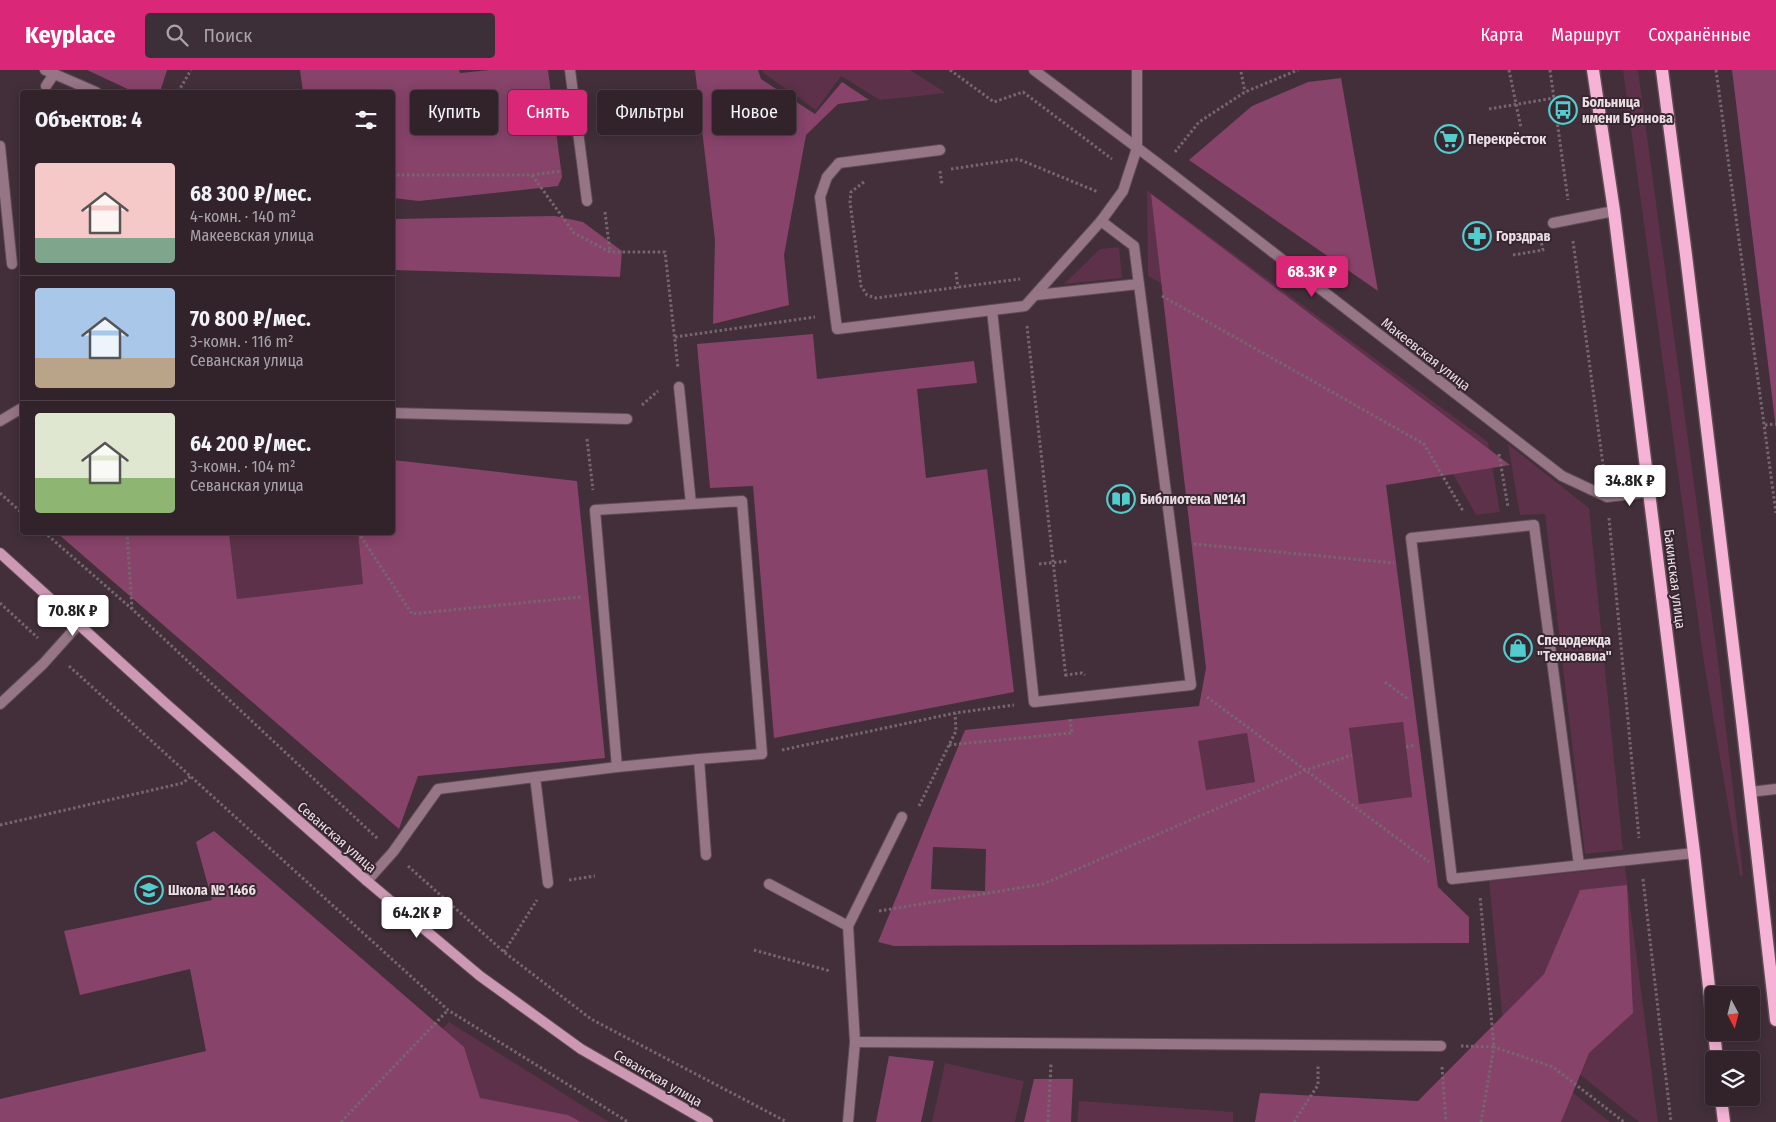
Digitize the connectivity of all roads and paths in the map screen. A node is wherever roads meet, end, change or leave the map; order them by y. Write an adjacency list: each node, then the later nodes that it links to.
1 (191, 70): 15 (path)
2 (570, 70): 25 (street)
3 (1034, 70): 22 (street, Макеевская улица)
4 (1137, 70): 22 (street)
5 (1298, 70): 16 (path)
6 (1510, 70): 18 (path)
7 (1550, 70): 17 (path)
8 (1593, 70): 32 (main road, Бакинская улица)
9 (1662, 70): 92 (main road)
10 (1716, 70): 54 (path)
11 (49, 72): 13 (street); 14 (street)
12 (1241, 72): 16 (path)
13 (46, 86)
14 (91, 90)
15 (179, 90)
16 (1245, 92): 24 (path)
17 (1554, 98): 18 (path); 33 (path)
18 (1516, 105): 19 (path); 20 (path)
19 (1488, 109)
20 (1521, 128)
21 (0, 146): 38 (street)
22 (1137, 148): 34 (street); 59 (street, Макеевская улица)
23 (940, 150): 46 (street)
24 (1174, 153)
25 (583, 168): 28 (path); 31 (street)
26 (940, 171): 30 (path)
27 (395, 175): 28 (path)
28 (532, 175): 47 (path)
29 (872, 181): 42 (path)
30 (1102, 194)
31 (587, 201)
32 (1614, 211): 33 (street); 57 (main road, Бакинская улица)
33 (1570, 220): 35 (street); 59 (path)
34 (1101, 221): 41 (street); 43 (street)
35 (1553, 223)
36 (1543, 250): 37 (path)
37 (1513, 255)
38 (12, 264)
39 (956, 272): 42 (path)
40 (1023, 278): 42 (path)
41 (1140, 284): 43 (street); 65 (path); 68 (street)
42 (958, 288)
43 (1036, 295): 44 (street)
44 (1025, 306): 45 (street); 71 (path)
45 (992, 310): 46 (street); 73 (street)
46 (836, 315): 47 (path)
47 (675, 337): 48 (path)
48 (679, 387): 52 (path); 60 (street)
49 (20, 409): 53 (street)
50 (395, 413): 51 (street)
51 (585, 418): 52 (street); 61 (path)
52 (627, 419)
53 (0, 421)
54 (1765, 424): 55 (path); 63 (path)
55 (1776, 424)
56 (1501, 470): 64 (path)
57 (1649, 492): 59 (street); 95 (main road, Бакинская улица)
58 (0, 493): 62 (path)
59 (1608, 497): 97 (path)
60 (691, 504): 61 (street); 84 (street)
61 (595, 510): 74 (street)
62 (20, 511)
63 (1776, 513)
64 (1512, 528): 65 (street); 98 (street)
65 (1474, 531): 72 (street)
66 (127, 535): 76 (path)
67 (360, 535): 74 (path)
68 (1172, 542): 72 (path); 79 (street)
69 (0, 553): 77 (street, Севанская улица)
70 (1068, 561): 71 (path)
71 (1053, 563): 73 (path); 80 (path)
72 (1415, 564): 100 (street)
73 (1020, 566): 81 (street)
74 (601, 594): 87 (street)
75 (0, 603): 78 (path)
76 (132, 609)
77 (78, 625): 78 (street); 101 (street, Севанская улица)
78 (54, 652): 82 (street); 89 (path)
79 (1191, 685): 80 (street); 88 (path)
80 (1068, 698): 81 (street); 83 (path)
81 (1034, 702): 84 (path)
82 (0, 704)
83 (949, 744)
84 (762, 754): 86 (street)
85 (1352, 756): 88 (path)
86 (699, 759): 87 (street); 96 (street)
87 (617, 766): 90 (street)
88 (1306, 770): 100 (path); 104 (path)
89 (191, 776): 94 (path); 109 (path)
90 (534, 777): 101 (street); 102 (street)
91 (1776, 789): 92 (street)
92 (1750, 792): 110 (main road)
93 (902, 817): 105 (street)
94 (0, 825)
95 (1694, 853): 97 (street); 108 (main road, Бакинская улица)
96 (706, 855)
97 (1641, 859): 98 (street); 126 (path)
98 (1579, 865): 99 (street)
99 (1478, 876): 100 (street); 115 (path)
100 (1452, 879)
101 (367, 881): 119 (street, Севанская улица)
102 (548, 883)
103 (769, 884): 105 (street)
104 (876, 911)
105 (848, 926): 107 (street)
106 (754, 950): 107 (path)
107 (850, 976): 111 (street)
108 (1709, 986)
109 (448, 1010): 117 (path); 118 (path)
110 (1776, 1020)
111 (855, 1042): 112 (street); 120 (street)
112 (1052, 1043): 113 (street); 121 (path)
113 (1318, 1045): 114 (street); 122 (path)
114 (1441, 1046): 115 (path); 123 (path)
115 (1494, 1047): 124 (path); 125 (path)
116 (1722, 1106): 127 (main road)
117 (341, 1122)
118 (628, 1122)
119 (708, 1122)
120 (848, 1122)
121 (1048, 1122)
122 (1294, 1122)
123 (1446, 1122)
124 (1481, 1122)
125 (1624, 1122)
126 (1671, 1122)
127 (1724, 1122)

